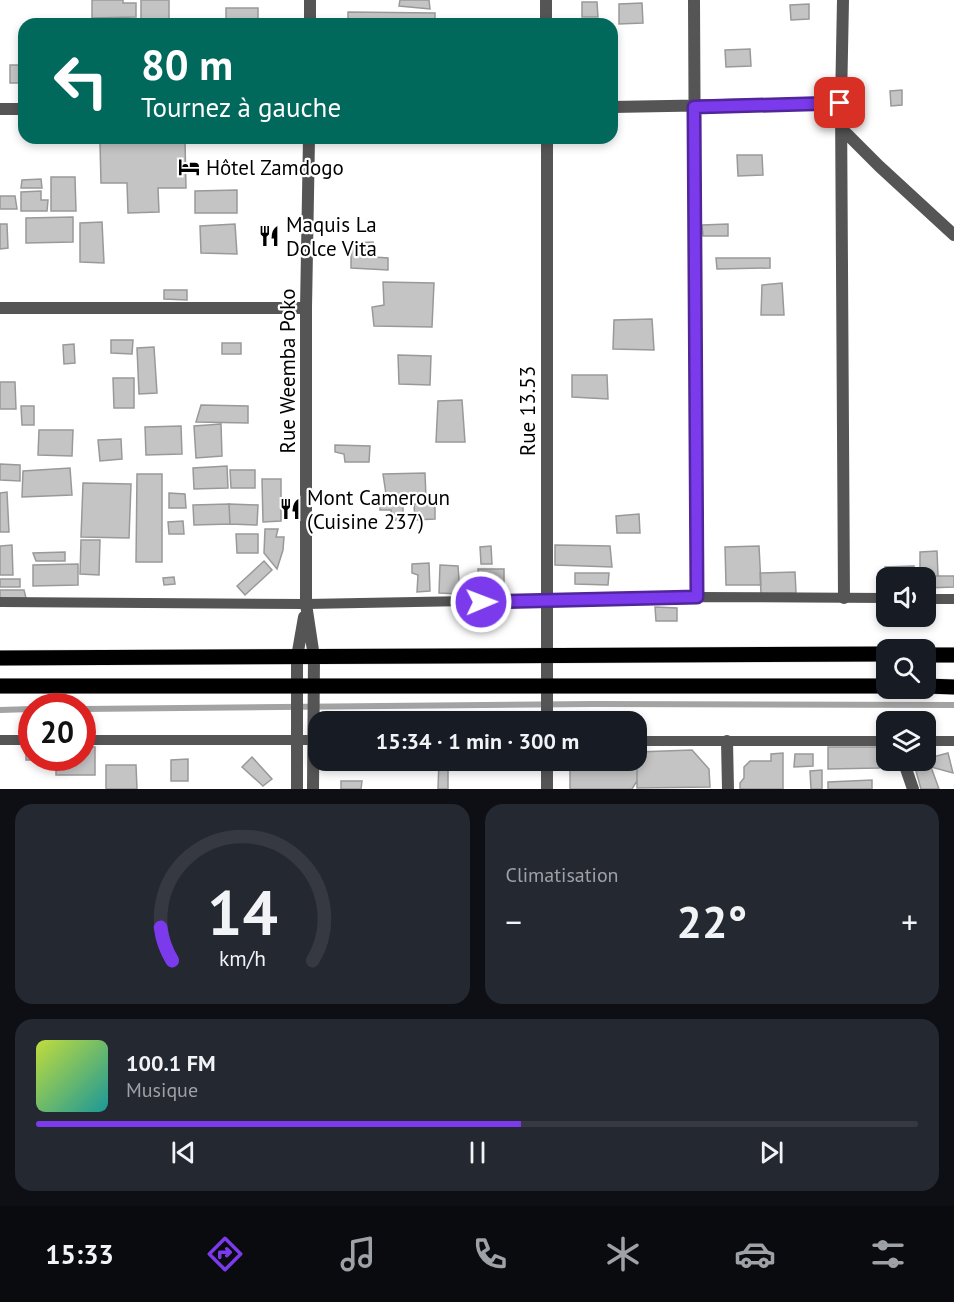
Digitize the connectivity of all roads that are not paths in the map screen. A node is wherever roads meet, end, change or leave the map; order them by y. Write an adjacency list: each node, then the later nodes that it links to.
1 (310, 0): 5 (street)
2 (546, 0): 6 (street)
3 (694, 0): 9 (street)
4 (843, 0): 7 (street)
5 (310, 18)
6 (546, 18)
7 (840, 103): 9 (street); 12 (street)
8 (618, 107): 9 (street)
9 (694, 107): 18 (street)
10 (0, 109): 11 (street)
11 (18, 109)
12 (842, 129): 15 (street); 19 (street)
13 (309, 144): 17 (street, Rue Weemba Poko)
14 (547, 144): 23 (street, Rue 13.53)
15 (954, 235)
16 (0, 308): 17 (street)
17 (306, 308): 25 (street, Rue Weemba Poko)
18 (697, 597): 19 (lane); 23 (lane)
19 (844, 598): 20 (lane)
20 (876, 598)
21 (936, 598): 22 (lane)
22 (954, 599)
23 (546, 601): 25 (lane); 29 (street, Rue 13.53)
24 (0, 602): 25 (lane)
25 (306, 604): 30 (street, Rue Weemba Poko); 31 (street, Rue Weemba Poko)
26 (876, 654): 29 (main road)
27 (936, 655): 28 (main road)
28 (954, 655)
29 (546, 656): 31 (main road); 35 (street, Rue 13.53)
30 (297, 657): 31 (main road); 32 (main road); 33 (street, Rue Weemba Poko)
31 (314, 657): 34 (street, Rue Weemba Poko)
32 (0, 658)
33 (297, 685): 34 (main road); 36 (main road); 45 (street, Rue Weemba Poko)
34 (314, 685): 35 (main road); 40 (street, Rue Weemba Poko)
35 (547, 685): 37 (main road); 41 (street, Rue 13.53)
36 (0, 686)
37 (876, 686)
38 (936, 686): 39 (main road)
39 (954, 687)
40 (315, 711)
41 (547, 711)
42 (0, 740): 43 (lane)
43 (18, 740)
44 (96, 740): 45 (lane)
45 (297, 740): 46 (lane); 55 (street, Rue Weemba Poko)
46 (308, 740)
47 (647, 741): 48 (lane)
48 (727, 741): 49 (lane); 58 (street)
49 (876, 741)
50 (936, 741): 51 (lane)
51 (954, 741)
52 (315, 771): 56 (street, Rue Weemba Poko)
53 (547, 771): 57 (street)
54 (907, 771): 59 (street)
55 (297, 789)
56 (314, 789)
57 (547, 789)
58 (728, 789)
59 (913, 789)

